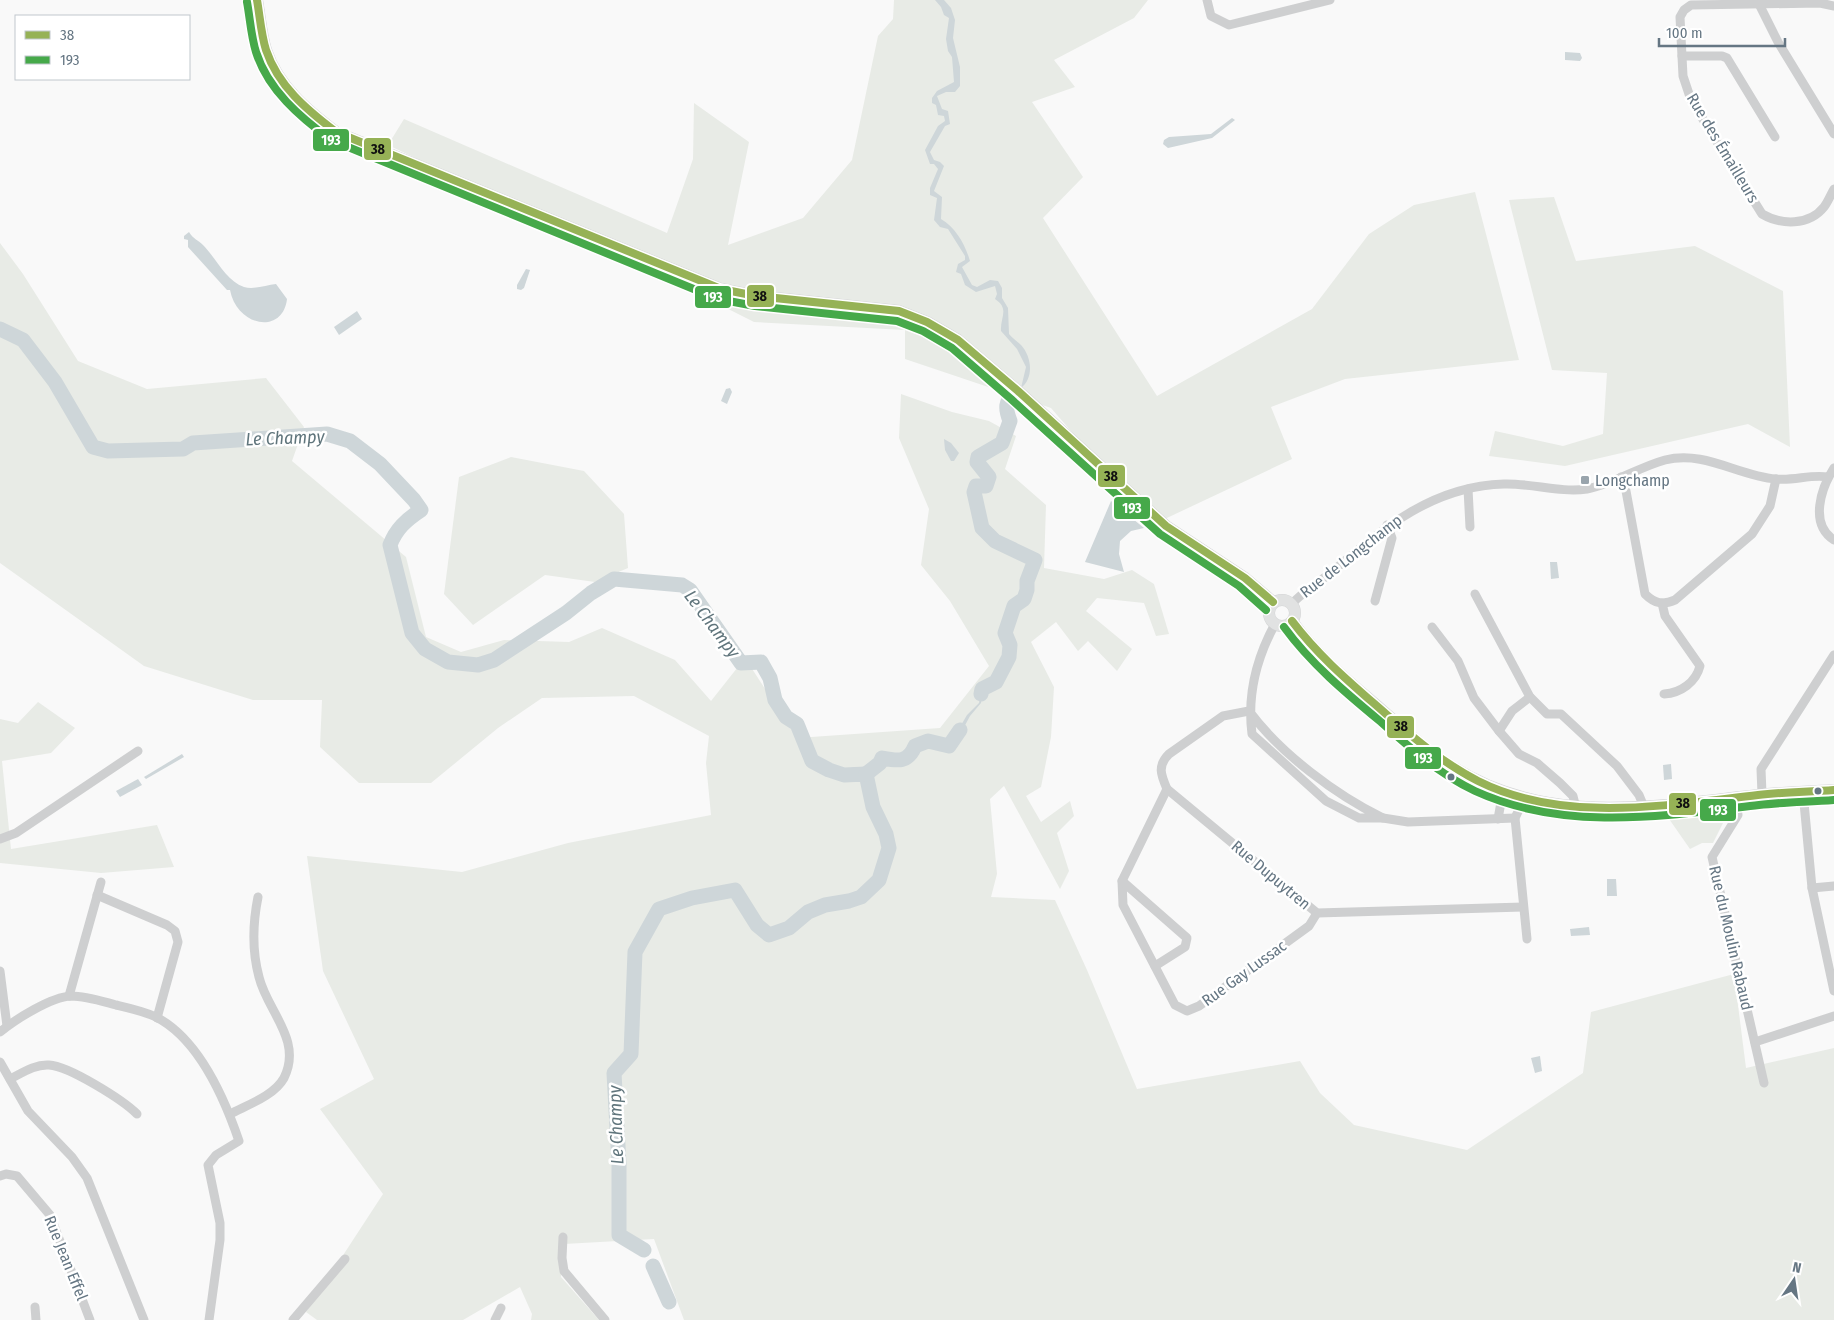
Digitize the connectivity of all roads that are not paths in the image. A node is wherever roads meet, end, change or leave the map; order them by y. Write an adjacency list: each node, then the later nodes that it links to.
1 (257, 0): 20 (main road)
2 (1207, 0): 3 (street)
3 (1330, 0)
4 (1758, 2): 5 (street, Rue des Émailleurs); 6 (street, Rue des Émailleurs); 7 (street)
5 (1834, 6)
6 (1682, 56): 8 (street); 9 (street, Rue des Émailleurs)
7 (1834, 134)
8 (1775, 137)
9 (1834, 189)
10 (1834, 468): 12 (street)
11 (1621, 477): 13 (street, Rue de Longchamp); 14 (street, Rue de Longchamp); 22 (street)
12 (1828, 477): 13 (street, Rue de Longchamp); 17 (street)
13 (1776, 479): 22 (street)
14 (1468, 489): 15 (street, Rue de Longchamp); 16 (street)
15 (1387, 526): 19 (street); 21 (street, Rue de Longchamp)
16 (1470, 527)
17 (1834, 540)
18 (1475, 594): 28 (street)
19 (1375, 601)
20 (1273, 602): 21 (main road); 24 (main road)
21 (1292, 604): 23 (main road)
22 (1662, 604): 27 (street)
23 (1292, 621): 24 (main road); 34 (main road)
24 (1274, 624): 29 (street)
25 (1432, 627): 30 (street)
26 (1834, 655): 36 (street)
27 (1664, 694)
28 (1530, 697): 30 (street); 39 (street)
29 (1249, 711): 32 (street); 41 (street); 41 (street)
30 (1500, 731): 40 (street)
31 (138, 751): 44 (street)
32 (1167, 789): 45 (street); 52 (street, Rue Dupuytren)
33 (1834, 790): 35 (main road)
34 (1503, 791): 37 (main road); 43 (street)
35 (1803, 792): 36 (main road); 48 (street)
36 (1762, 794): 38 (main road)
37 (1525, 797): 40 (main road); 42 (street)
38 (1736, 798): 39 (main road); 61 (street, Rue du Moulin Rabaud)
39 (1644, 807): 40 (main road)
40 (1576, 808)
41 (1383, 818): 43 (street)
42 (1515, 818): 43 (street); 51 (street)
43 (1498, 819)
44 (0, 839)
45 (1122, 881): 54 (street, Rue Gay Lussac); 54 (street)
46 (101, 882): 49 (street)
47 (1834, 886): 48 (street)
48 (1812, 888): 56 (street)
49 (98, 895): 57 (street); 59 (street)
50 (258, 897): 66 (street)
51 (1523, 907): 52 (street, Rue Dupuytren); 53 (street)
52 (1317, 913): 54 (street, Rue Gay Lussac)
53 (1527, 939)
54 (1155, 966)
55 (0, 971): 60 (street)
56 (1834, 991)
57 (69, 996): 59 (street); 60 (street)
58 (1834, 1016): 61 (street)
59 (157, 1018): 66 (street)
60 (4, 1029)
61 (1755, 1042): 64 (street, Rue du Moulin Rabaud)
62 (0, 1062): 63 (street)
63 (10, 1080): 65 (street); 75 (street)
64 (1764, 1083)
65 (137, 1114)
66 (230, 1114): 76 (street)
67 (0, 1176): 74 (street, Rue Jean Effel)
68 (563, 1236): 78 (street)
69 (345, 1259): 72 (street)
70 (36, 1307): 73 (street)
71 (501, 1308): 77 (street)
72 (295, 1319)
73 (36, 1320)
74 (90, 1320)
75 (144, 1320)
76 (209, 1320)
77 (495, 1320)
78 (605, 1320)

